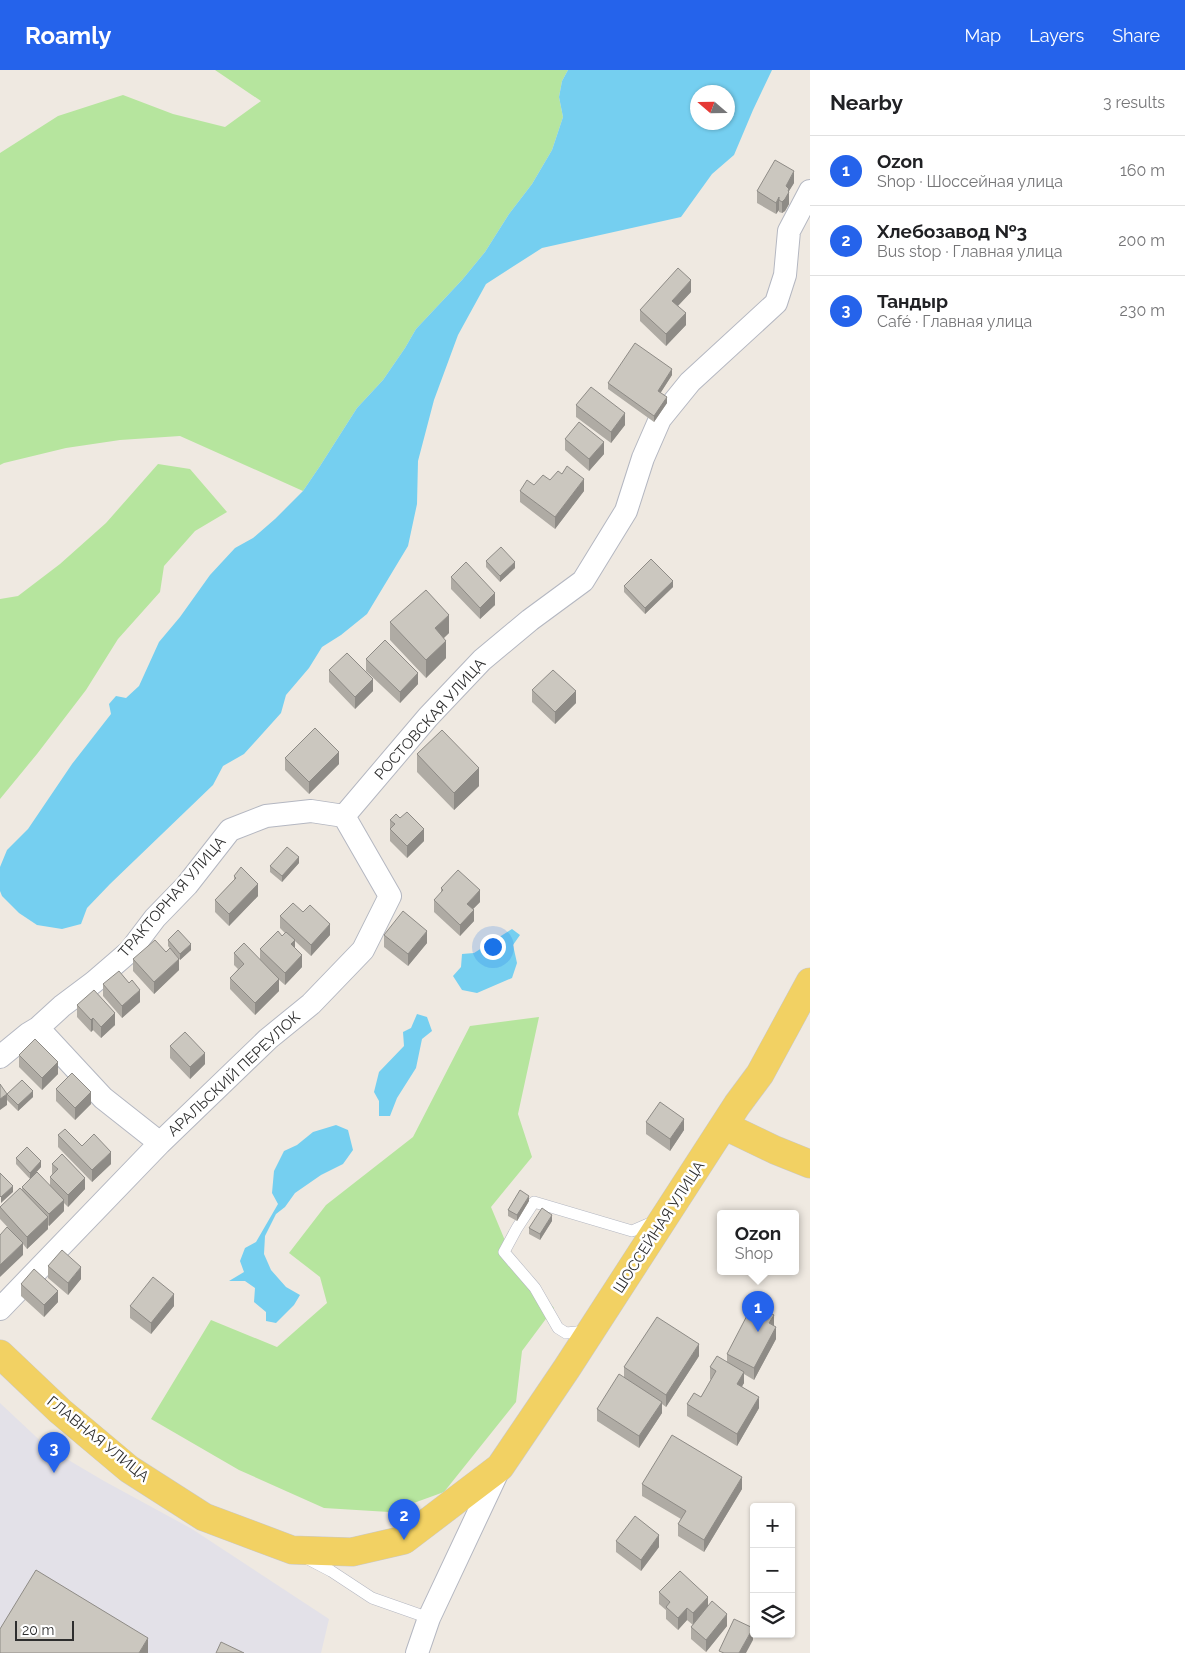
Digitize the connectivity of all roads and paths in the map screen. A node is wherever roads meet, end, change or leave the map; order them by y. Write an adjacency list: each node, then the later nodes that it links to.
1 (810, 191): 2 (street, РОСТОВСКАЯ УЛИЦА)
2 (344, 816): 4 (street, ТРАКТОРНАЯ УЛИЦА); 7 (street, АРАЛЬСКИЙ ПЕРЕУЛОК)
3 (810, 982): 6 (main road, ШОССЕЙНАЯ УЛИЦА)
4 (38, 1028): 5 (street, ТРАКТОРНАЯ УЛИЦА); 7 (street)
5 (0, 1057)
6 (725, 1126): 8 (main road); 9 (main road, ШОССЕЙНАЯ УЛИЦА)
7 (160, 1143): 10 (street, АРАЛЬСКИЙ ПЕРЕУЛОК)
8 (810, 1164)
9 (665, 1217): 11 (main road, ШОССЕЙНАЯ УЛИЦА); 11 (lane)
10 (0, 1309)
11 (591, 1330): 13 (main road, ШОССЕЙНАЯ УЛИЦА)
12 (0, 1354): 14 (main road, ГЛАВНАЯ УЛИЦА)
13 (500, 1467): 14 (main road, ГЛАВНАЯ УЛИЦА); 15 (street)
14 (292, 1550): 15 (lane)
15 (429, 1618): 16 (street)
16 (417, 1653)

